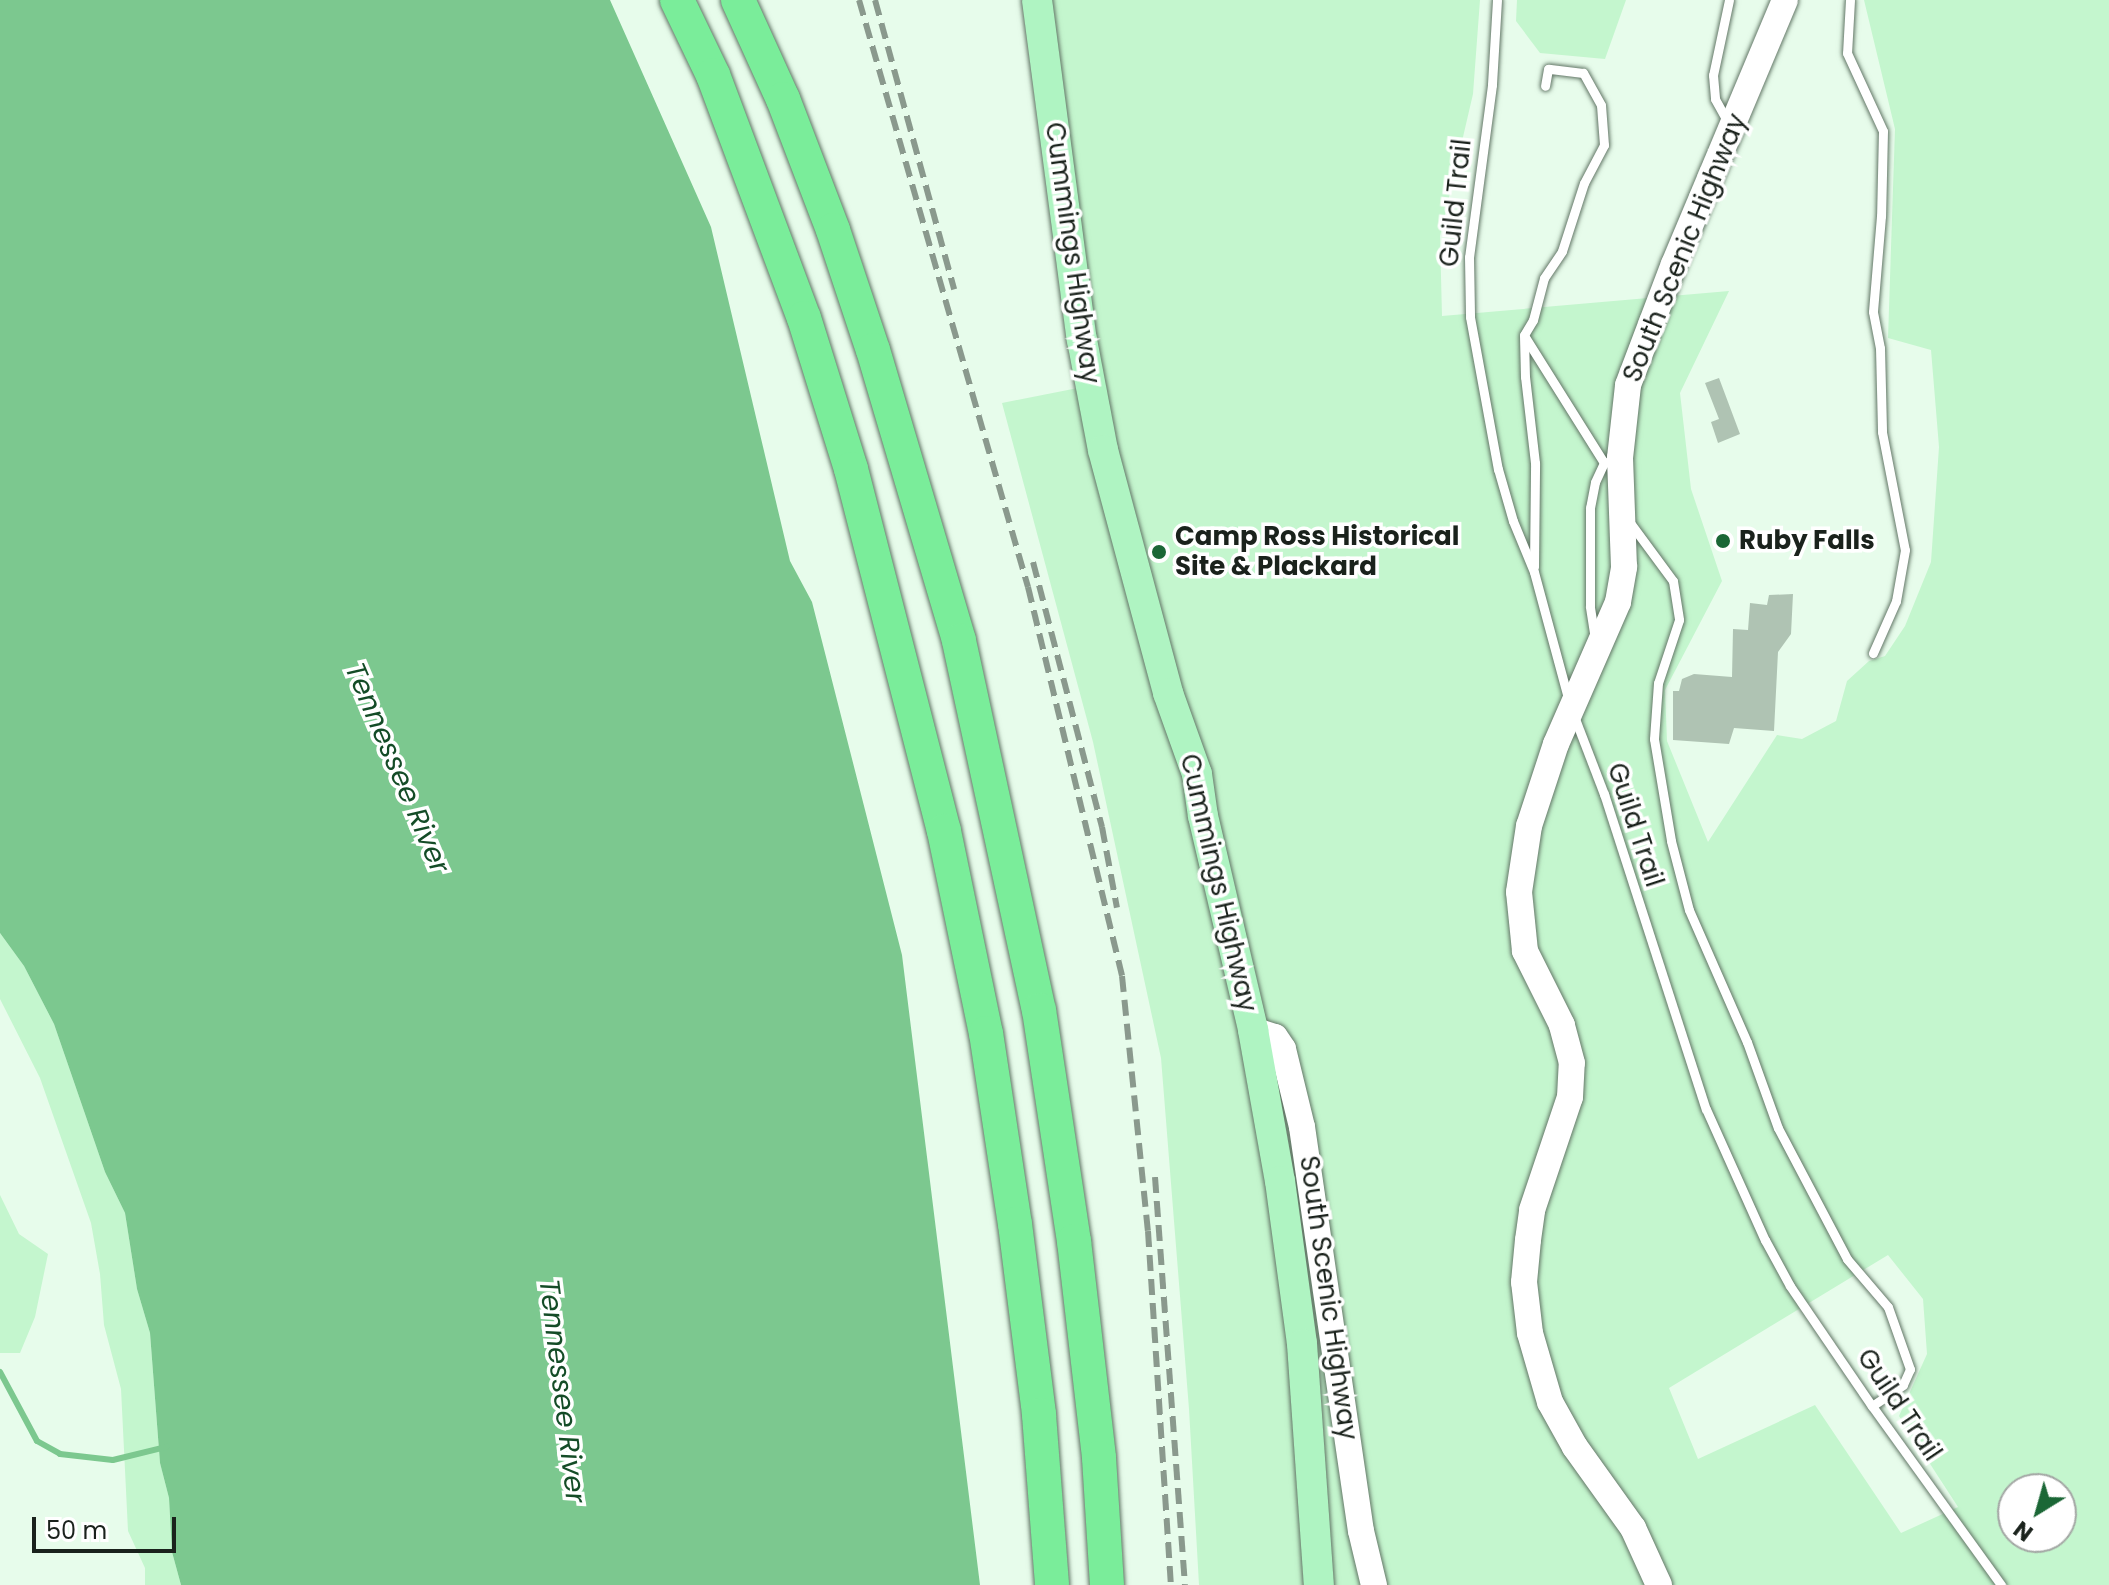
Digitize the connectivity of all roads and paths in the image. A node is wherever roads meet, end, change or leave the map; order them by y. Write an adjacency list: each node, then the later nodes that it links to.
1 (677, 0): 19 (highway)
2 (738, 0): 20 (highway)
3 (1037, 0): 17 (main road, Cummings Highway)
4 (1497, 0): 13 (lane, Guild Trail)
5 (1729, 0): 9 (lane)
6 (1785, 0): 9 (main road, South Scenic Highway)
7 (1850, 0): 14 (lane)
8 (1545, 86): 10 (lane)
9 (1733, 131): 11 (main road, South Scenic Highway)
10 (1524, 335): 11 (lane); 13 (lane)
11 (1612, 461): 12 (main road, South Scenic Highway); 15 (lane)
12 (1624, 514): 15 (main road, South Scenic Highway); 18 (lane)
13 (1534, 572): 16 (lane, Guild Trail)
14 (1873, 653)
15 (1597, 654): 16 (main road, South Scenic Highway)
16 (1570, 706): 18 (lane, Guild Trail); 23 (main road, South Scenic Highway)
17 (1253, 1030): 21 (main road, Cummings Highway); 22 (main road, South Scenic Highway)
18 (1872, 1406): 24 (lane, Guild Trail)
19 (1052, 1585)
20 (1107, 1585)
21 (1319, 1585)
22 (1374, 1585)
23 (1659, 1585)
24 (2001, 1585)

